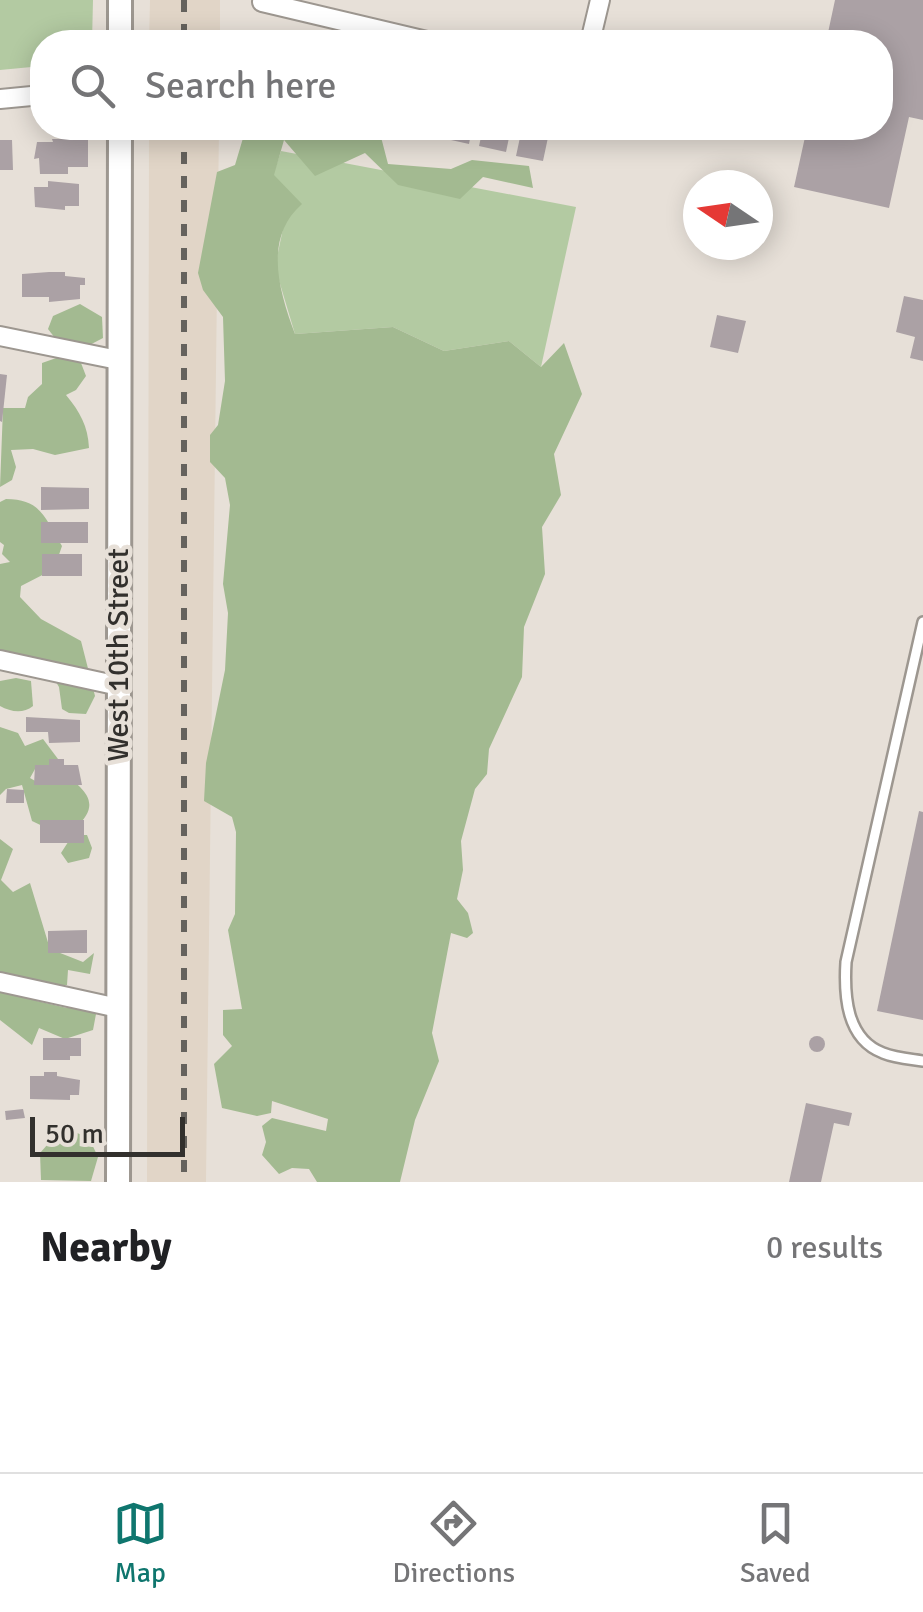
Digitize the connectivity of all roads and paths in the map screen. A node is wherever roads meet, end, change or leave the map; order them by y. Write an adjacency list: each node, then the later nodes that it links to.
1 (120, 0): 4 (street)
2 (600, 0): 6 (street)
3 (259, 1): 5 (street)
4 (120, 30)
5 (381, 30)
6 (593, 30)
7 (30, 96): 8 (street)
8 (0, 99)
9 (120, 140): 11 (street, West 10th Street)
10 (0, 336): 11 (street)
11 (118, 360): 14 (street, West 10th Street)
12 (923, 622): 17 (lane)
13 (0, 660): 14 (street)
14 (118, 686): 16 (street, West 10th Street)
15 (0, 982): 16 (street)
16 (118, 1008): 18 (street, West 10th Street)
17 (923, 1062)
18 (118, 1182)

